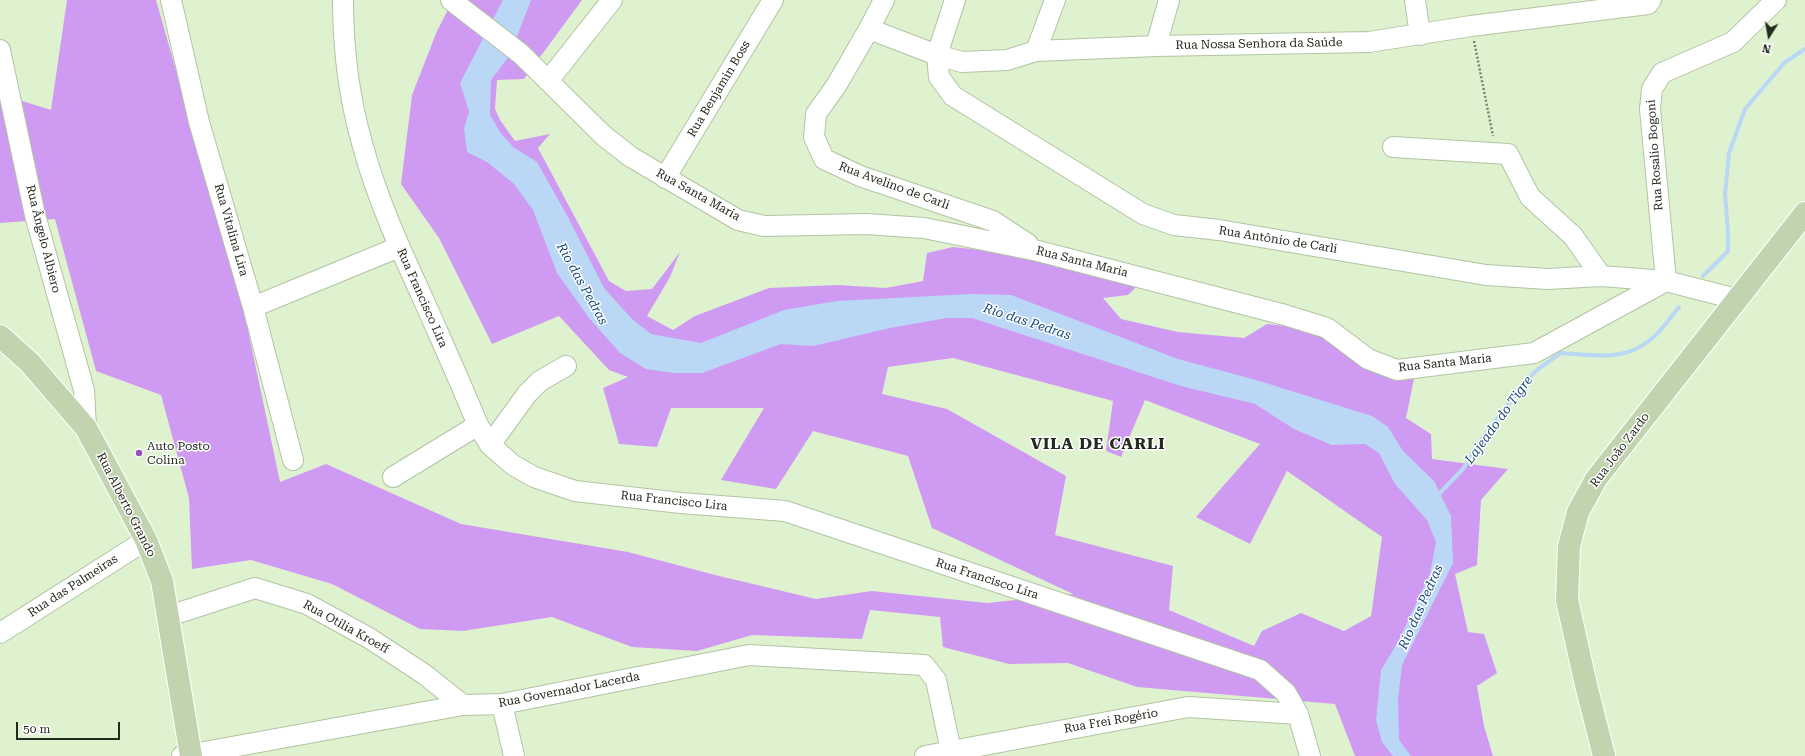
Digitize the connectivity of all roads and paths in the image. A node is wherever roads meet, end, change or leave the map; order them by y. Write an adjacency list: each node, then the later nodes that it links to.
1 (171, 0): 30 (street, Rua Vitalina Lira)
2 (343, 0): 25 (street, Rua Francisco Lira)
3 (452, 0): 20 (street, Rua Santa Maria)
4 (612, 0): 20 (street)
5 (774, 0): 23 (street, Rua Benjamin Boss)
6 (884, 0): 14 (street, Rua Avelino de Carli)
7 (955, 0): 19 (street, Rua Antônio de Carli)
8 (1055, 0): 18 (street)
9 (1169, 0): 16 (street)
10 (1415, 0): 15 (street)
11 (1651, 0): 13 (street, Rua Nossa Senhora da Saúde)
12 (1776, 0): 28 (street, Rua Rosalio Bogoni)
13 (1470, 26): 15 (street, Rua Nossa Senhora da Saúde); 22 (path)
14 (869, 30): 19 (street, Rua Nossa Senhora da Saúde); 26 (street, Rua Avelino de Carli)
15 (1420, 35): 16 (street, Rua Nossa Senhora da Saúde)
16 (1156, 46): 18 (street, Rua Nossa Senhora da Saúde)
17 (0, 50): 34 (street, Rua Ângelo Albiero)
18 (1036, 51): 19 (street, Rua Nossa Senhora da Saúde)
19 (938, 56): 27 (street, Rua Antônio de Carli)
20 (548, 81): 23 (street, Rua Santa Maria)
21 (1393, 147): 22 (street)
22 (1496, 153): 27 (street)
23 (665, 178): 26 (street, Rua Santa Maria)
24 (1805, 213): 29 (main road, Rua João Zardo)
25 (399, 246): 30 (street); 33 (street, Rua Francisco Lira)
26 (1038, 250): 28 (street, Rua Santa Maria)
27 (1601, 276): 28 (street, Rua Antônio de Carli)
28 (1666, 281): 29 (street, Rua Antônio de Carli)
29 (1736, 299): 49 (main road, Rua João Zardo)
30 (253, 307): 36 (street, Rua Vitalina Lira)
31 (0, 336): 34 (main road, Rua Alberto Grando)
32 (566, 366): 35 (street)
33 (478, 425): 35 (street, Rua Francisco Lira); 37 (street)
34 (86, 428): 38 (main road, Rua Alberto Grando)
35 (490, 445): 43 (street, Rua Francisco Lira)
36 (293, 460)
37 (393, 477)
38 (146, 540): 39 (main road, Rua Alberto Grando); 40 (street, Rua das Palmeiras)
39 (169, 616): 42 (street, Rua Otilia Kroeff); 45 (main road, Rua Alberto Grando)
40 (0, 633)
41 (502, 704): 42 (street, Rua Governador Lacerda); 44 (street, Rua Governador Lacerda); 46 (street)
42 (463, 706): 45 (street, Rua Governador Lacerda)
43 (1298, 714): 44 (street, Rua Frei Rogério); 48 (street, Rua Francisco Lira)
44 (951, 753): 47 (street, Rua Frei Rogério)
45 (188, 755)
46 (514, 756)
47 (925, 756)
48 (1310, 756)
49 (1604, 756)

